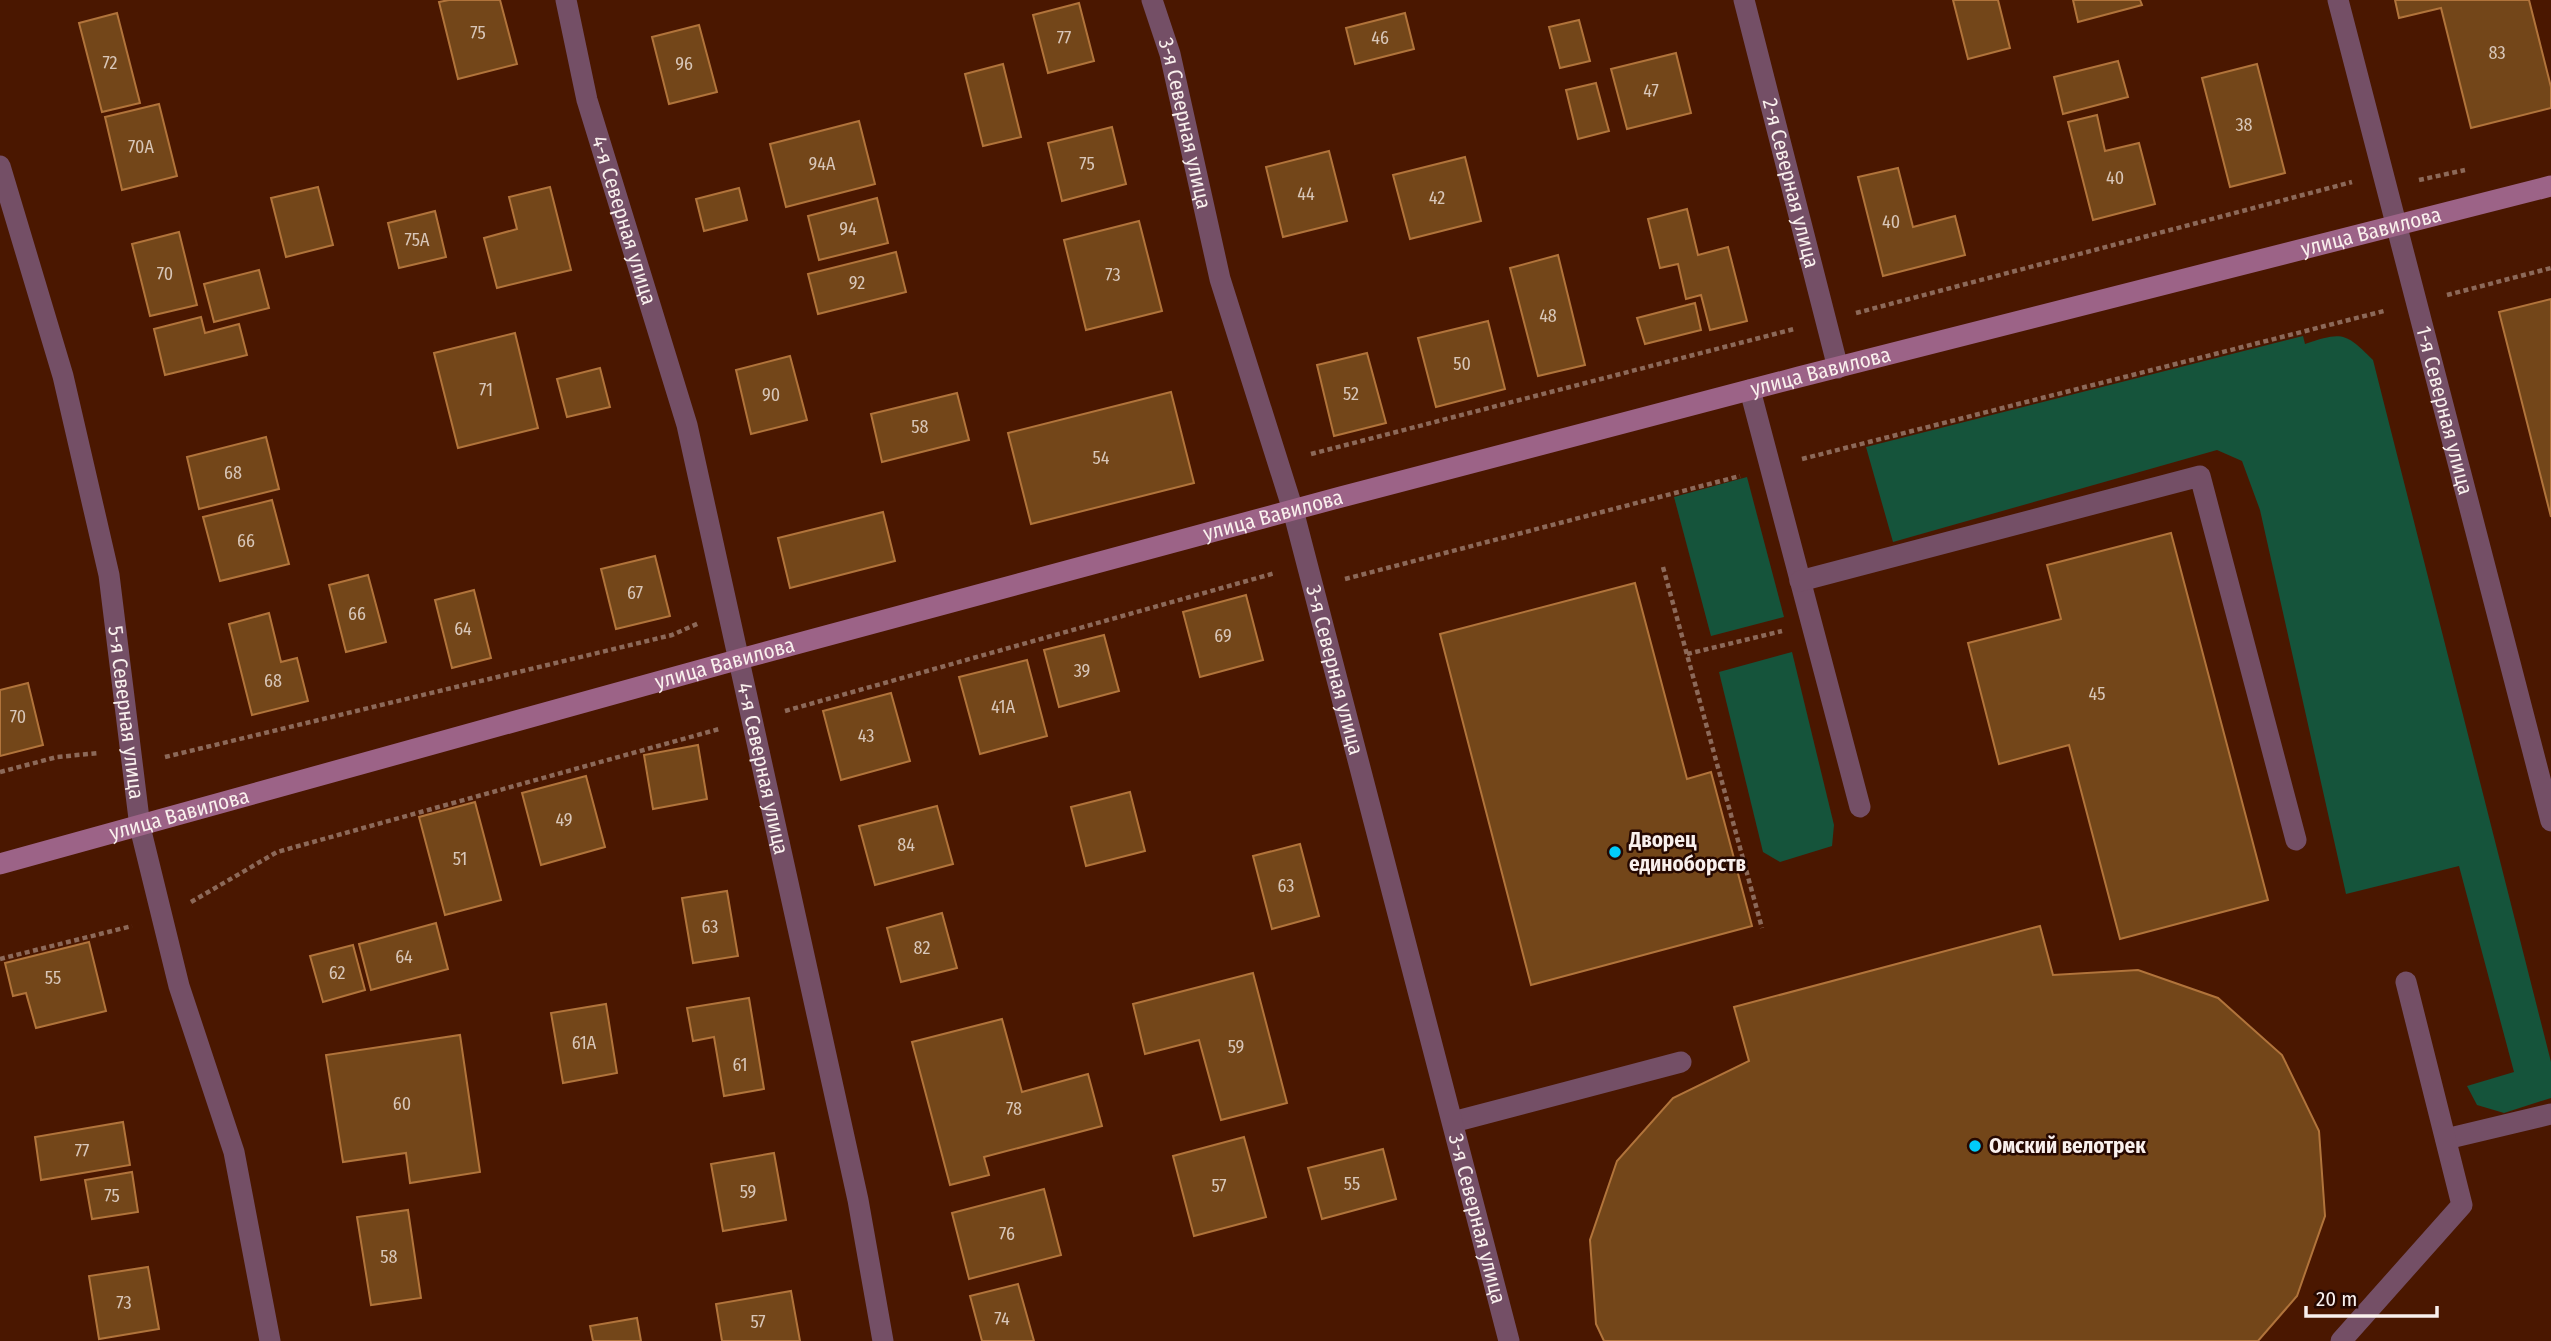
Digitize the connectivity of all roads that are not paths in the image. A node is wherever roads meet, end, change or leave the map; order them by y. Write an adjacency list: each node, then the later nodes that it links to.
1 (566, 0): 12 (street, 4-я Северная улица)
2 (1152, 0): 10 (street, 3-я Северная улица)
3 (1744, 0): 8 (street, 2-я Северная улица)
4 (2338, 0): 7 (street, 1-я Северная улица)
5 (0, 166): 15 (street, 5-я Северная улица)
6 (2551, 186): 7 (street, улица Вавилова)
7 (2397, 225): 8 (street, улица Вавилова); 14 (street, 1-я Северная улица)
8 (1838, 368): 9 (street, улица Вавилова)
9 (1749, 390): 10 (street, улица Вавилова); 11 (street)
10 (1293, 510): 12 (street, улица Вавилова); 21 (street, 3-я Северная улица)
11 (1800, 581): 13 (street); 16 (street)
12 (740, 659): 15 (street, улица Вавилова); 24 (street, 4-я Северная улица)
13 (1860, 807)
14 (2551, 821)
15 (140, 827): 17 (street, улица Вавилова); 23 (street, 5-я Северная улица)
16 (2296, 840)
17 (0, 864)
18 (2406, 982): 22 (street)
19 (1681, 1062): 21 (street)
20 (2551, 1114): 22 (street)
21 (1454, 1122): 25 (street, 3-я Северная улица)
22 (2446, 1139): 26 (street)
23 (271, 1341)
24 (883, 1341)
25 (1509, 1341)
26 (2341, 1341)

